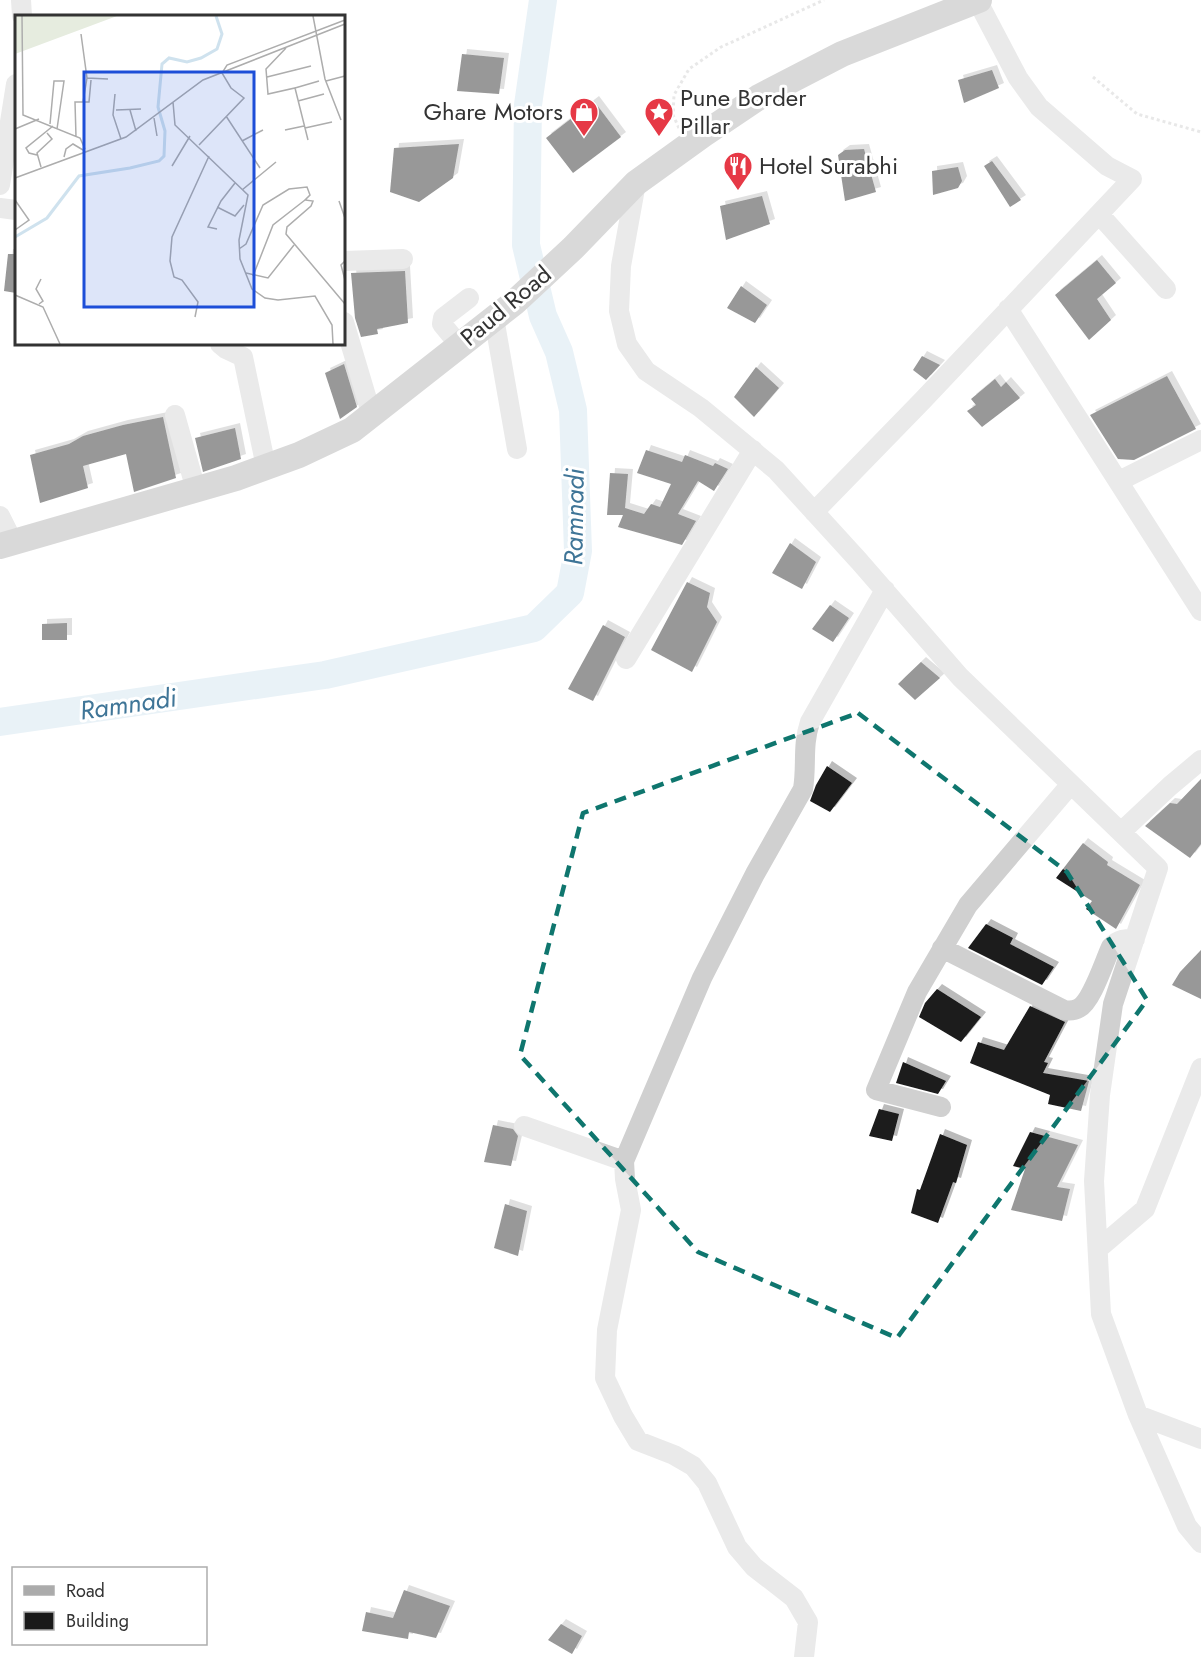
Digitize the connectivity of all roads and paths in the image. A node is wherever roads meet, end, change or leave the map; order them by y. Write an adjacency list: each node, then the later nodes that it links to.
1 (21, 0): 4 (street)
2 (824, 0): 8 (path)
3 (977, 0): 8 (main road, Paud Road); 13 (street)
4 (22, 15)
5 (1093, 77): 7 (path)
6 (15, 90): 10 (street)
7 (1201, 132)
8 (688, 146): 9 (main road, Paud Road)
9 (636, 183): 19 (main road, Paud Road); 27 (street)
10 (0, 185)
11 (0, 208): 12 (street)
12 (15, 210)
13 (1099, 214): 16 (street); 18 (street)
14 (402, 259): 15 (street)
15 (345, 261)
16 (1166, 289)
17 (469, 298): 22 (street)
18 (1008, 309): 29 (street); 31 (street)
19 (494, 318): 22 (main road, Paud Road); 26 (street)
20 (345, 325): 24 (street)
21 (221, 345): 28 (street)
22 (460, 346): 24 (main road, Paud Road)
23 (176, 415): 30 (street)
24 (372, 416): 28 (main road, Paud Road)
25 (1201, 440): 29 (street)
26 (517, 449)
27 (753, 450): 31 (street); 36 (street)
28 (266, 467): 30 (main road, Paud Road)
29 (1119, 481): 35 (street)
30 (196, 490): 33 (main road, Paud Road)
31 (814, 512): 34 (street)
32 (0, 516): 33 (street)
33 (6, 544)
34 (885, 590): 38 (street); 45 (street)
35 (1201, 611)
36 (626, 659)
37 (1201, 760): 39 (street)
38 (1071, 784): 39 (street); 41 (street)
39 (1121, 832): 40 (street)
40 (1135, 939): 41 (street); 46 (street)
41 (942, 948): 43 (street)
42 (1201, 1068): 46 (street)
43 (941, 1107)
44 (524, 1126): 45 (street)
45 (624, 1161): 50 (street)
46 (1098, 1249): 47 (street)
47 (1138, 1415): 48 (street); 49 (street)
48 (1199, 1432)
49 (1201, 1543)
50 (804, 1657)

